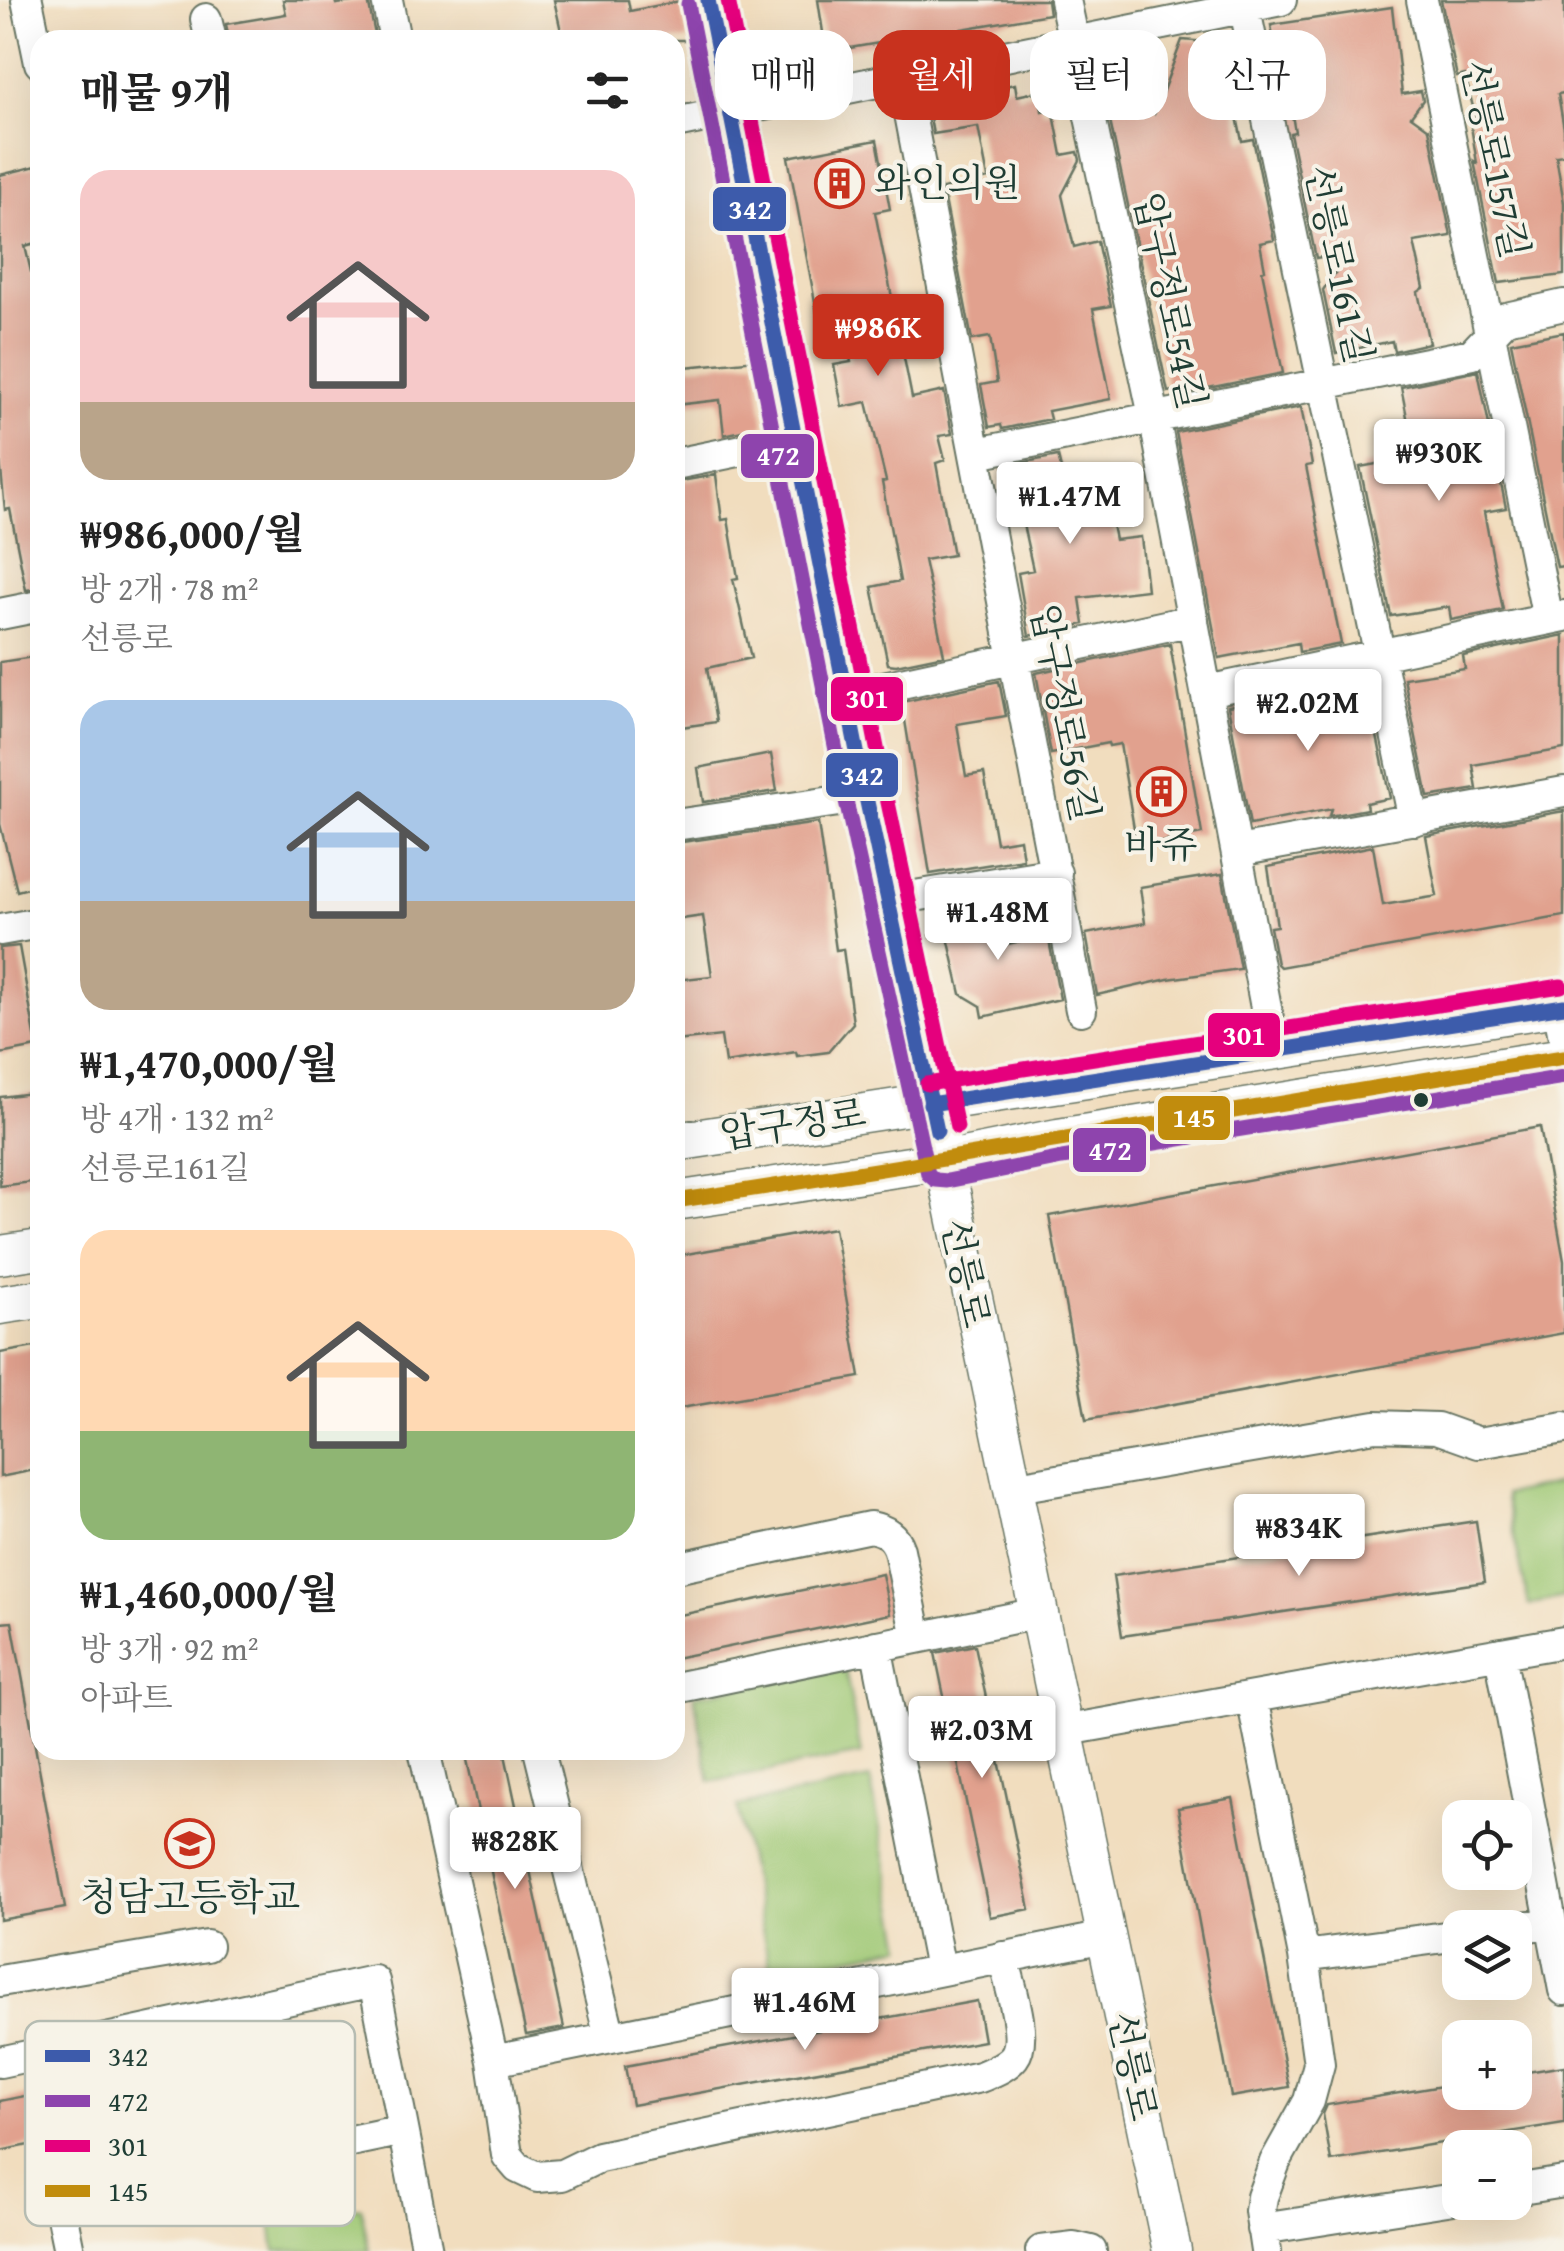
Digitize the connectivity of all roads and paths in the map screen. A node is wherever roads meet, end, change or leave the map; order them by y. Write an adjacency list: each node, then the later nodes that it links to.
1 (27, 0): 8 (street)
2 (386, 0): 9 (street)
3 (708, 0): 12 (main road, 선릉로)
4 (1065, 0): 10 (street, 압구정로54길)
5 (1280, 0): 7 (street)
6 (1422, 0): 19 (street, 선릉로157길)
7 (1244, 4): 11 (street); 20 (street, 선릉로161길)
8 (33, 30)
9 (393, 30)
10 (1071, 30)
11 (1127, 30)
12 (715, 35)
13 (715, 114): 17 (street)
14 (732, 120): 22 (main road, 선릉로)
15 (912, 120): 23 (street, 압구정로56길)
16 (1090, 120): 21 (street, 압구정로54길)
17 (685, 121)
18 (1564, 304): 19 (street)
19 (1490, 334): 20 (street); 27 (street)
20 (1323, 384): 21 (street); 29 (street, 선릉로161길)
21 (1154, 416): 23 (street); 28 (street, 압구정로54길)
22 (796, 439): 24 (street); 32 (main road, 선릉로)
23 (977, 453): 30 (street, 압구정로56길)
24 (685, 462)
25 (30, 608): 26 (street)
26 (0, 614)
27 (1556, 617): 29 (street)
28 (1193, 620): 30 (street); 31 (street, 압구정로54길)
29 (1380, 655): 31 (street); 35 (street, 선릉로161길)
30 (1012, 658): 32 (street); 38 (street, 압구정로56길)
31 (1207, 692): 37 (street, 압구정로54길)
32 (846, 694): 34 (main road, 선릉로)
33 (1564, 792): 35 (street)
34 (866, 796): 36 (street); 39 (main road, 선릉로)
35 (1414, 820): 37 (street)
36 (685, 823)
37 (1238, 851): 44 (street, 압구정로54길)
38 (1056, 873): 39 (street); 42 (street, 압구정로56길)
39 (890, 900): 46 (main road, 선릉로)
40 (30, 925): 41 (street)
41 (0, 930)
42 (1081, 1010)
43 (1562, 1017): 44 (main road, 압구정로)
44 (1274, 1050): 46 (main road, 압구정로)
45 (1564, 1057): 48 (main road, 압구정로)
46 (930, 1104): 47 (main road, 압구정로); 48 (main road, 선릉로)
47 (685, 1140)
48 (943, 1161): 49 (main road, 압구정로); 55 (main road, 선릉로)
49 (685, 1200)
50 (30, 1250): 51 (main road)
51 (0, 1255)
52 (30, 1301): 53 (main road)
53 (0, 1306)
54 (1564, 1428): 55 (street)
55 (1012, 1488): 57 (main road, 선릉로)
56 (685, 1566): 58 (street)
57 (1038, 1612): 58 (street); 64 (main road, 선릉로)
58 (917, 1638): 60 (street)
59 (1564, 1642): 61 (street)
60 (876, 1646): 62 (street); 74 (street)
61 (1500, 1654): 63 (street); 67 (street)
62 (685, 1686)
63 (1252, 1698): 64 (street); 73 (street)
64 (1062, 1731): 69 (main road, 선릉로)
65 (426, 1760): 80 (street)
66 (541, 1760): 78 (street)
67 (1551, 1923): 68 (street); 76 (street)
68 (1532, 1926)
69 (1106, 1936): 72 (street); 93 (main road, 선릉로)
70 (1442, 1937): 73 (street)
71 (207, 1946): 75 (street)
72 (1003, 1956): 74 (street); 80 (street)
73 (1304, 1956): 88 (street)
74 (940, 1969): 78 (street)
75 (0, 1980)
76 (1564, 1990)
77 (189, 2021): 82 (street)
78 (610, 2037): 80 (street)
79 (25, 2057): 81 (street)
80 (493, 2061)
81 (0, 2062)
82 (403, 2130): 83 (street); 90 (street)
83 (355, 2140)
84 (1564, 2182): 85 (street)
85 (1532, 2187)
86 (1442, 2202): 88 (street)
87 (64, 2226): 89 (street)
88 (1264, 2240)
89 (69, 2251)
90 (427, 2251)
91 (1041, 2251): 92 (street)
92 (1090, 2251)
93 (1172, 2251)

